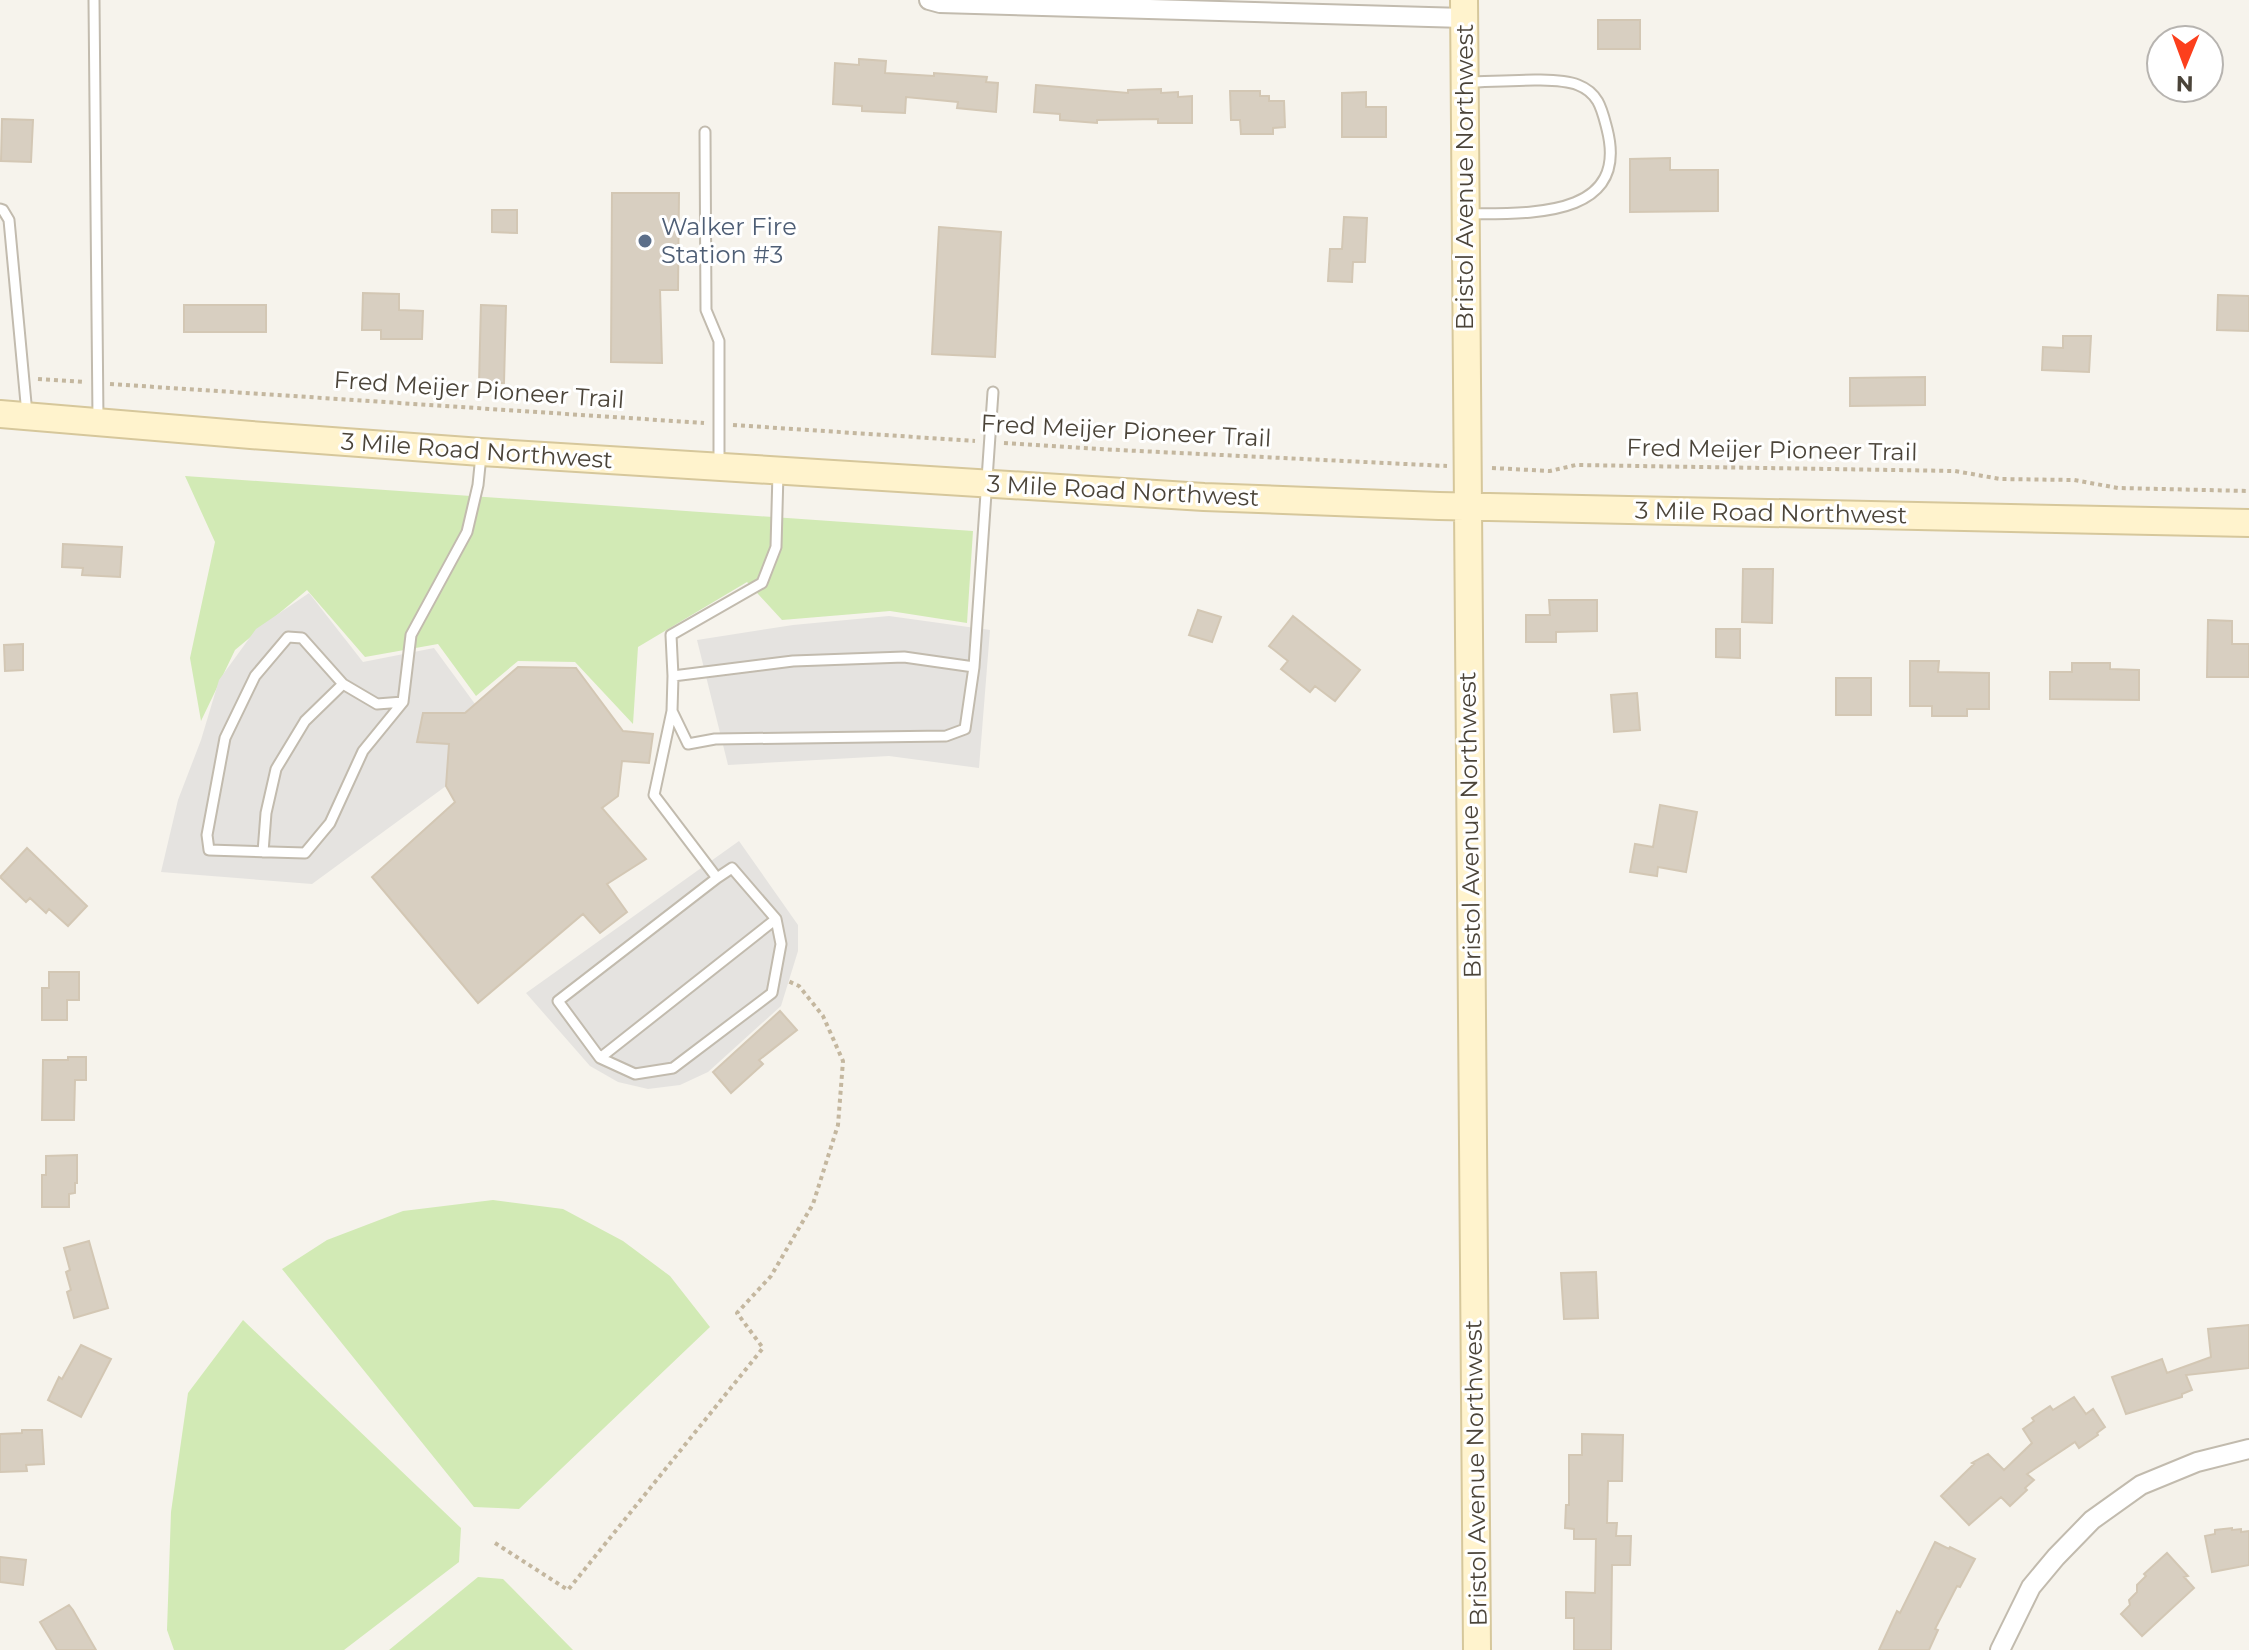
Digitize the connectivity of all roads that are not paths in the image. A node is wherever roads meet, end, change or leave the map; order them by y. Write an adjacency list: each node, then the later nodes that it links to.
1 (94, 0): 11 (lane)
2 (929, 0): 3 (street)
3 (1464, 9): 4 (main road, Bristol Avenue Northwest)
4 (1464, 82): 7 (main road, Bristol Avenue Northwest); 7 (lane)
5 (705, 132): 13 (lane)
6 (0, 209): 10 (lane)
7 (1465, 214): 16 (main road, Bristol Avenue Northwest)
8 (993, 392): 15 (lane)
9 (0, 414): 10 (main road, 3 Mile Road Northwest)
10 (27, 417): 11 (main road, 3 Mile Road Northwest)
11 (98, 423): 12 (main road, 3 Mile Road Northwest)
12 (481, 452): 13 (main road, 3 Mile Road Northwest); 21 (lane)
13 (719, 466): 14 (main road, 3 Mile Road Northwest)
14 (778, 471): 15 (main road, 3 Mile Road Northwest); 19 (lane)
15 (985, 483): 16 (main road, 3 Mile Road Northwest); 18 (lane)
16 (1468, 507): 17 (main road, 3 Mile Road Northwest); 28 (main road, Bristol Avenue Northwest)
17 (2249, 523)
18 (974, 667): 19 (lane); 22 (lane)
19 (673, 676): 22 (lane)
20 (343, 684): 21 (lane); 23 (lane); 23 (lane)
21 (403, 702): 23 (lane)
22 (672, 711): 24 (lane)
23 (263, 852)
24 (717, 878): 25 (lane); 26 (lane)
25 (776, 919): 26 (lane); 26 (lane)
26 (600, 1058)
27 (2249, 1449): 29 (street)
28 (1477, 1650)
29 (2000, 1650)

